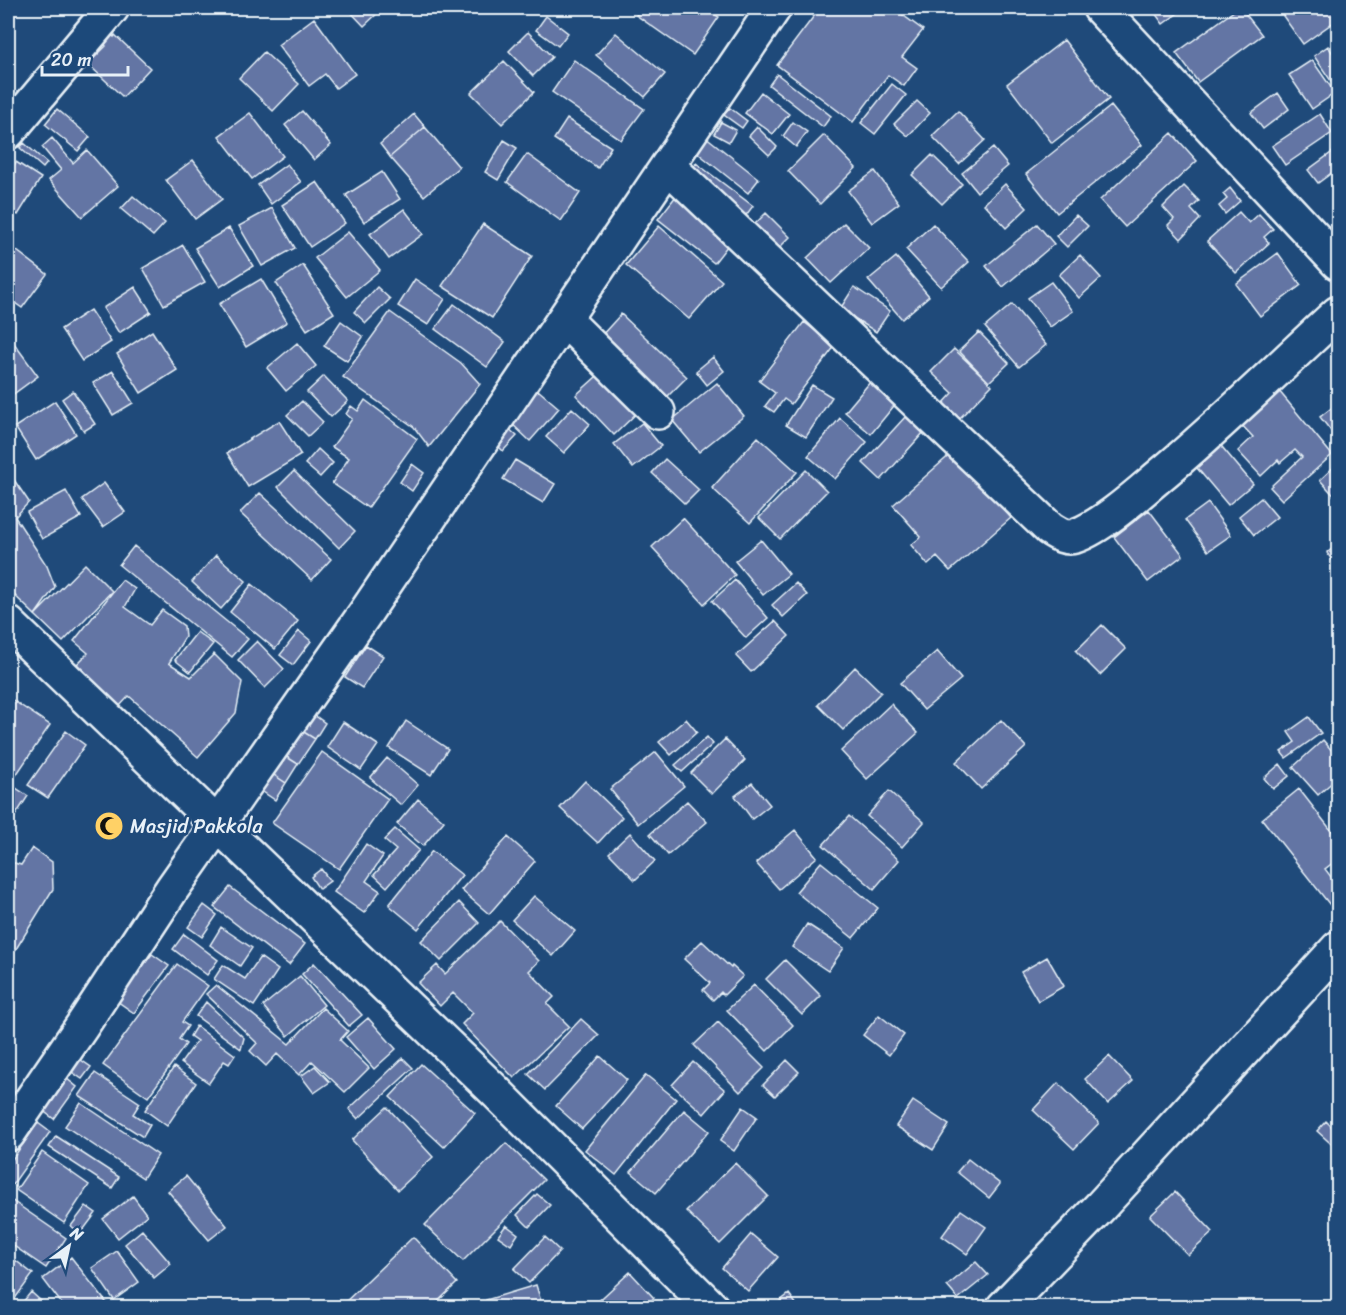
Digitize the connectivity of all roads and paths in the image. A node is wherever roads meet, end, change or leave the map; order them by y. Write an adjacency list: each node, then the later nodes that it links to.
1 (112, 8): 4 (street)
2 (774, 8): 5 (street)
3 (1100, 8): 6 (street)
4 (8, 132)
5 (668, 166): 7 (street); 8 (street)
6 (1338, 263)
7 (1338, 313)
8 (564, 319): 9 (street); 11 (street)
9 (658, 412)
10 (8, 623): 11 (street)
11 (218, 823): 13 (street); 14 (street)
12 (1338, 948): 15 (street)
13 (8, 1134)
14 (711, 1308)
15 (1003, 1308)

